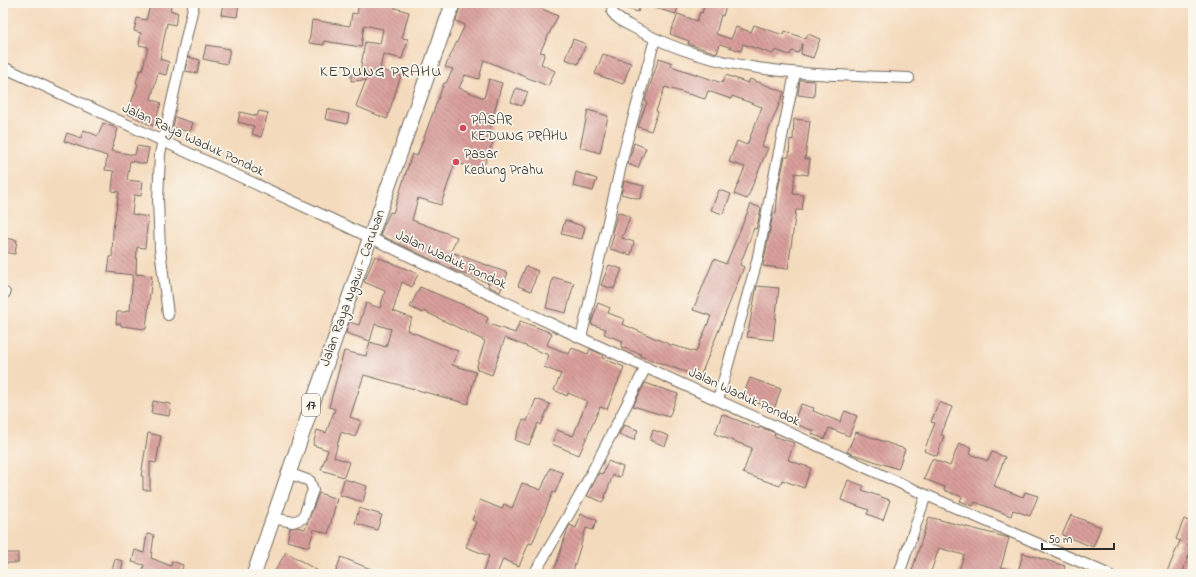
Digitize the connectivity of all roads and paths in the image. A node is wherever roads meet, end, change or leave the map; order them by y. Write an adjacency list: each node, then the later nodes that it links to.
1 (194, 3): 8 (street)
2 (453, 3): 9 (highway, Jalan Raya Ngawi - Caruban / 17)
3 (613, 3): 4 (street)
4 (655, 39): 6 (street); 11 (street)
5 (3, 67): 8 (street, Jalan Raya Waduk Pondok)
6 (795, 73): 7 (street); 13 (street)
7 (909, 78)
8 (162, 141): 9 (street, Jalan Raya Waduk Pondok); 10 (street)
9 (371, 238): 11 (street, Jalan Waduk Pondok); 14 (highway, Jalan Raya Ngawi - Caruban / 17)
10 (168, 315)
11 (581, 338): 12 (street, Jalan Waduk Pondok)
12 (646, 367): 13 (street, Jalan Waduk Pondok); 18 (street)
13 (718, 400): 15 (street, Jalan Waduk Pondok)
14 (288, 473): 16 (highway, Jalan Raya Ngawi - Caruban / 17); 16 (street)
15 (926, 495): 19 (street); 20 (street, Jalan Waduk Pondok)
16 (273, 518): 17 (highway, Jalan Raya Ngawi - Caruban / 17)
17 (254, 574)
18 (534, 574)
19 (899, 574)
20 (1107, 574)

